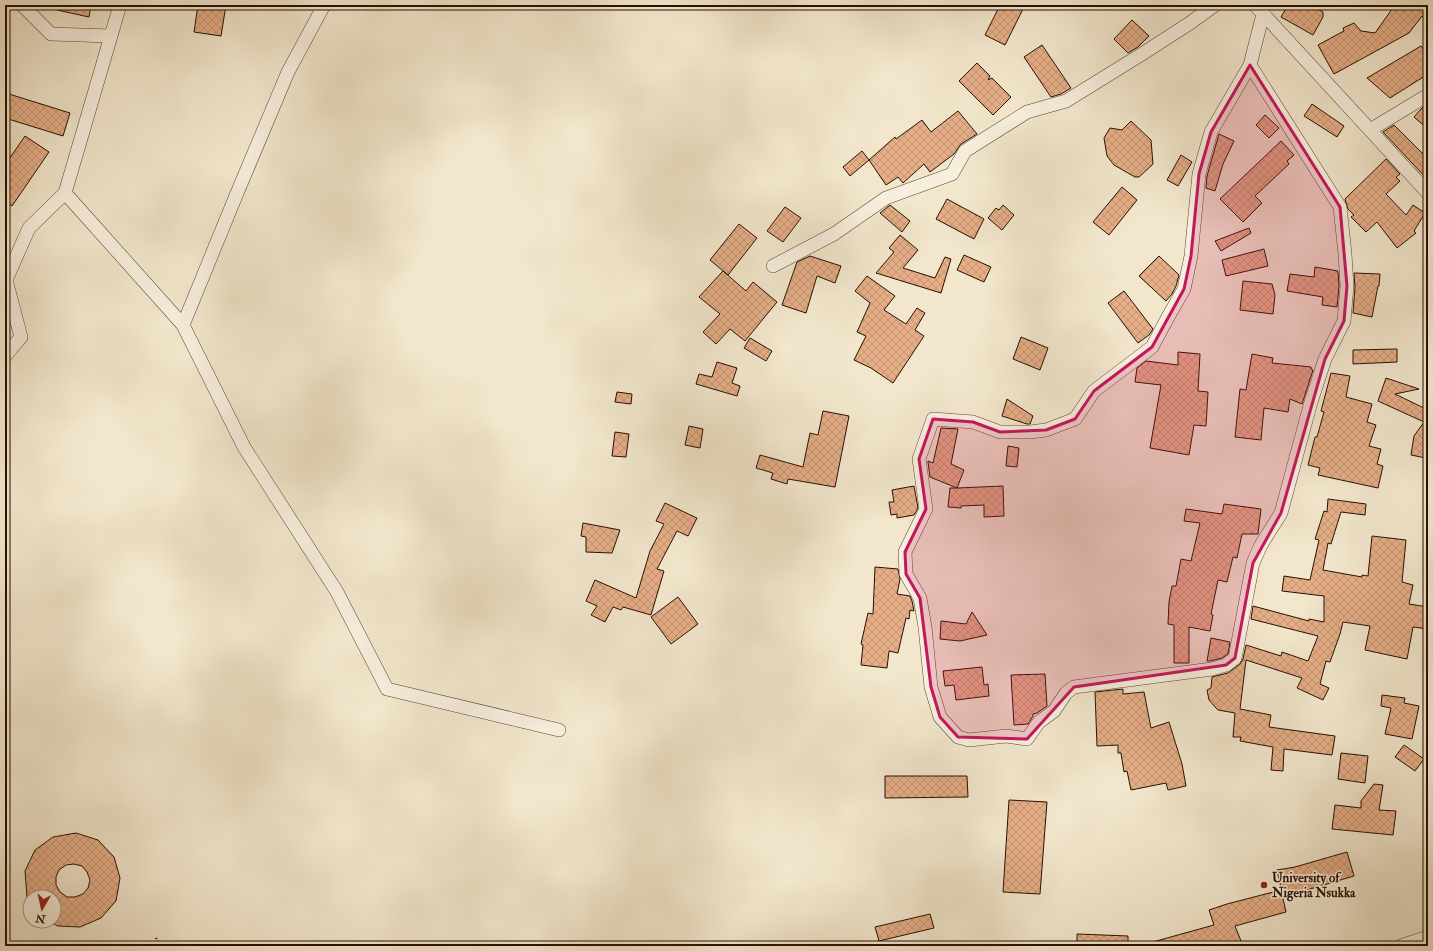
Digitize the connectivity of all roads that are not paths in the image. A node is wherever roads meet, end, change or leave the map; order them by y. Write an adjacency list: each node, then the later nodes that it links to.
1 (22, 5): 6 (street)
2 (120, 5): 6 (street)
3 (324, 5): 13 (street)
4 (1215, 5): 12 (street)
5 (1259, 9): 7 (street); 9 (street)
6 (111, 36): 10 (street)
7 (1250, 65): 7 (street)
8 (1428, 95): 9 (street)
9 (1370, 130): 11 (street)
10 (65, 193): 13 (street); 14 (street)
11 (1428, 193)
12 (773, 266)
13 (183, 325): 15 (street)
14 (5, 356)
15 (559, 730)
16 (1428, 937): 17 (street)
17 (1401, 946)

